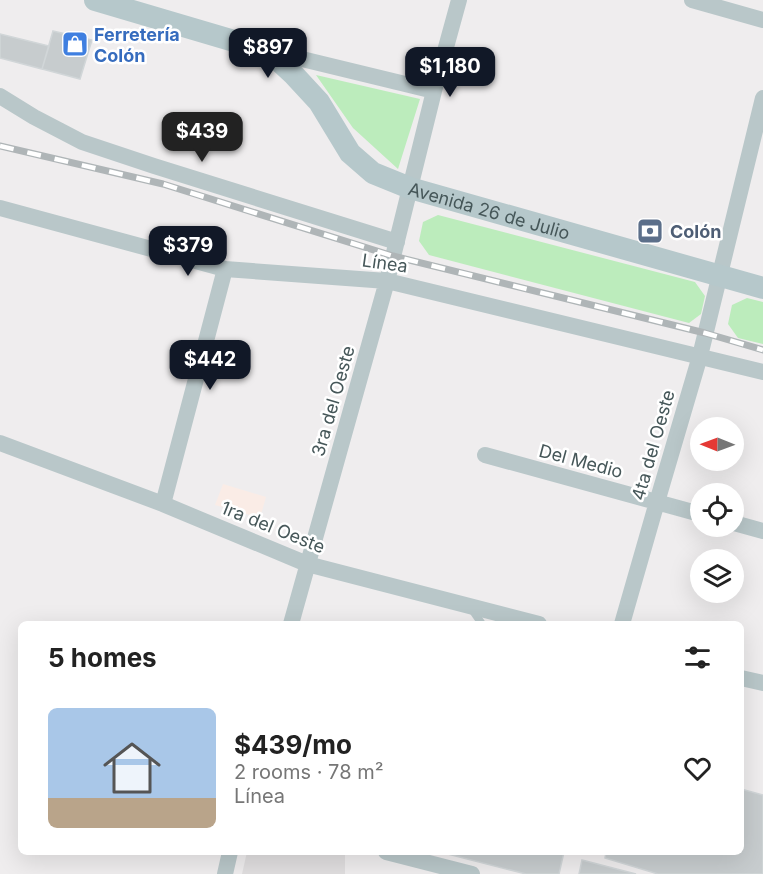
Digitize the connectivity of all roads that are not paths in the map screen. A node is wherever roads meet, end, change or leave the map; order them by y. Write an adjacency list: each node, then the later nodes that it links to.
1 (459, 0): 6 (street, 3ra del Oeste)
2 (692, 0): 4 (street)
3 (110, 2): 5 (main road, Avenida 26 de Julio)
4 (763, 20)
5 (268, 51): 6 (street, Avenida 26 de Julio); 9 (main road, Avenida 26 de Julio)
6 (434, 91): 9 (street, 3ra del Oeste)
7 (0, 96): 11 (street, Línea)
8 (763, 98): 13 (street, 4ta del Oeste)
9 (410, 188): 11 (street, 3ra del Oeste); 13 (main road, Avenida 26 de Julio)
10 (0, 208): 12 (street, Línea)
11 (397, 242): 14 (street, 3ra del Oeste)
12 (225, 269): 14 (street, Línea); 21 (street)
13 (719, 277): 15 (main road, Avenida 26 de Julio); 16 (street, 4ta del Oeste)
14 (387, 281): 16 (street, Línea); 25 (street, 3ra del Oeste)
15 (763, 288)
16 (700, 356): 17 (street, Línea); 20 (street, 4ta del Oeste)
17 (763, 372)
18 (0, 443): 21 (street, 1ra del Oeste)
19 (485, 454): 20 (street, Del Medio)
20 (657, 502): 22 (street, Del Medio); 30 (street, 4ta del Oeste)
21 (163, 504): 25 (street, 1ra del Oeste)
22 (690, 511)
23 (744, 526): 24 (street)
24 (763, 531)
25 (307, 564): 26 (street, 1ra del Oeste); 27 (street, 3ra del Oeste)
26 (469, 605): 28 (lane); 29 (street, 1ra del Oeste)
27 (292, 621)
28 (480, 621)
29 (528, 621)
30 (623, 621)
31 (744, 679): 32 (street)
32 (763, 683)
33 (229, 855): 35 (street)
34 (398, 855): 36 (street)
35 (225, 874)
36 (472, 874)

